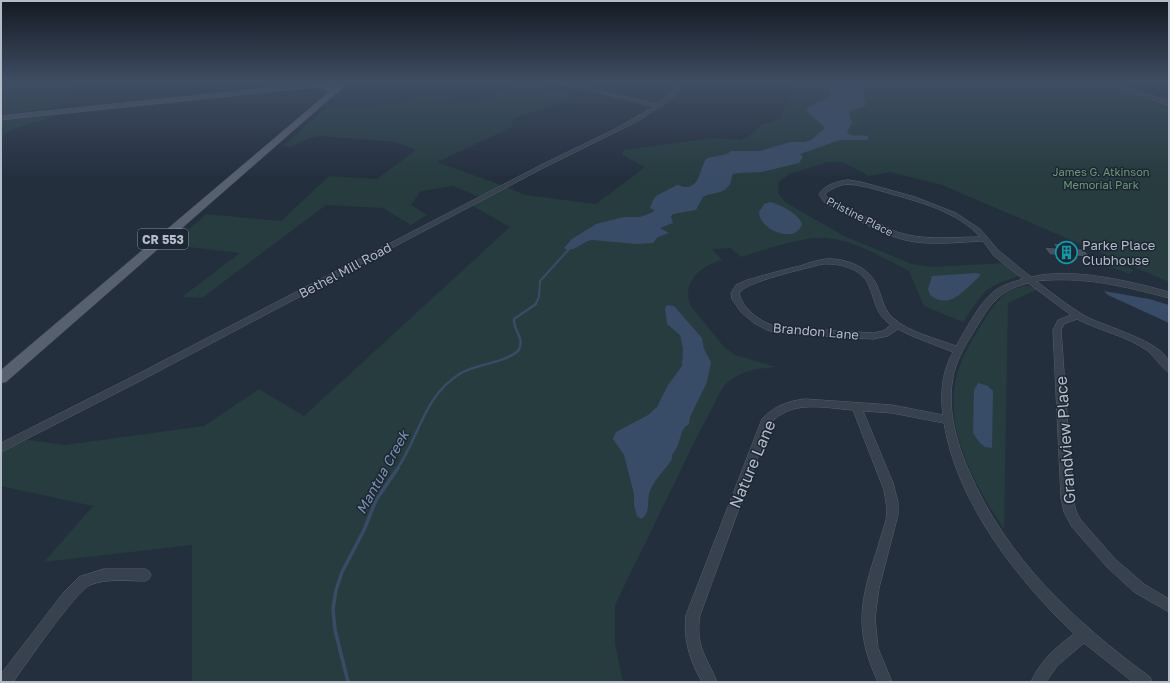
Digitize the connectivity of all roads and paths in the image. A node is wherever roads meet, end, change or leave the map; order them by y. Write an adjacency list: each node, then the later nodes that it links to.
1 (40, 114): 4 (main road)
2 (308, 114): 12 (main road, CR 553)
3 (645, 114): 15 (street, Bethel Mill Road)
4 (1, 118)
5 (984, 239): 5 (street, Pristine Place); 6 (street, Pristine Place)
6 (1031, 280): 7 (street); 8 (street, Pristine Place); 10 (street)
7 (1169, 295)
8 (1079, 315): 11 (street, Pristine Place); 17 (street, Grandview Place)
9 (898, 325): 9 (street, Brandon Lane); 10 (street, Brandon Lane)
10 (959, 351): 14 (street)
11 (1169, 369)
12 (1, 378)
13 (856, 406): 14 (street, Nature Lane); 20 (street, Nature Lane); 21 (street)
14 (949, 420): 18 (street)
15 (1, 448)
16 (144, 575): 19 (street)
17 (1169, 606)
18 (1085, 634): 22 (street); 23 (street)
19 (4, 682)
20 (710, 682)
21 (885, 682)
22 (1038, 682)
23 (1145, 682)

